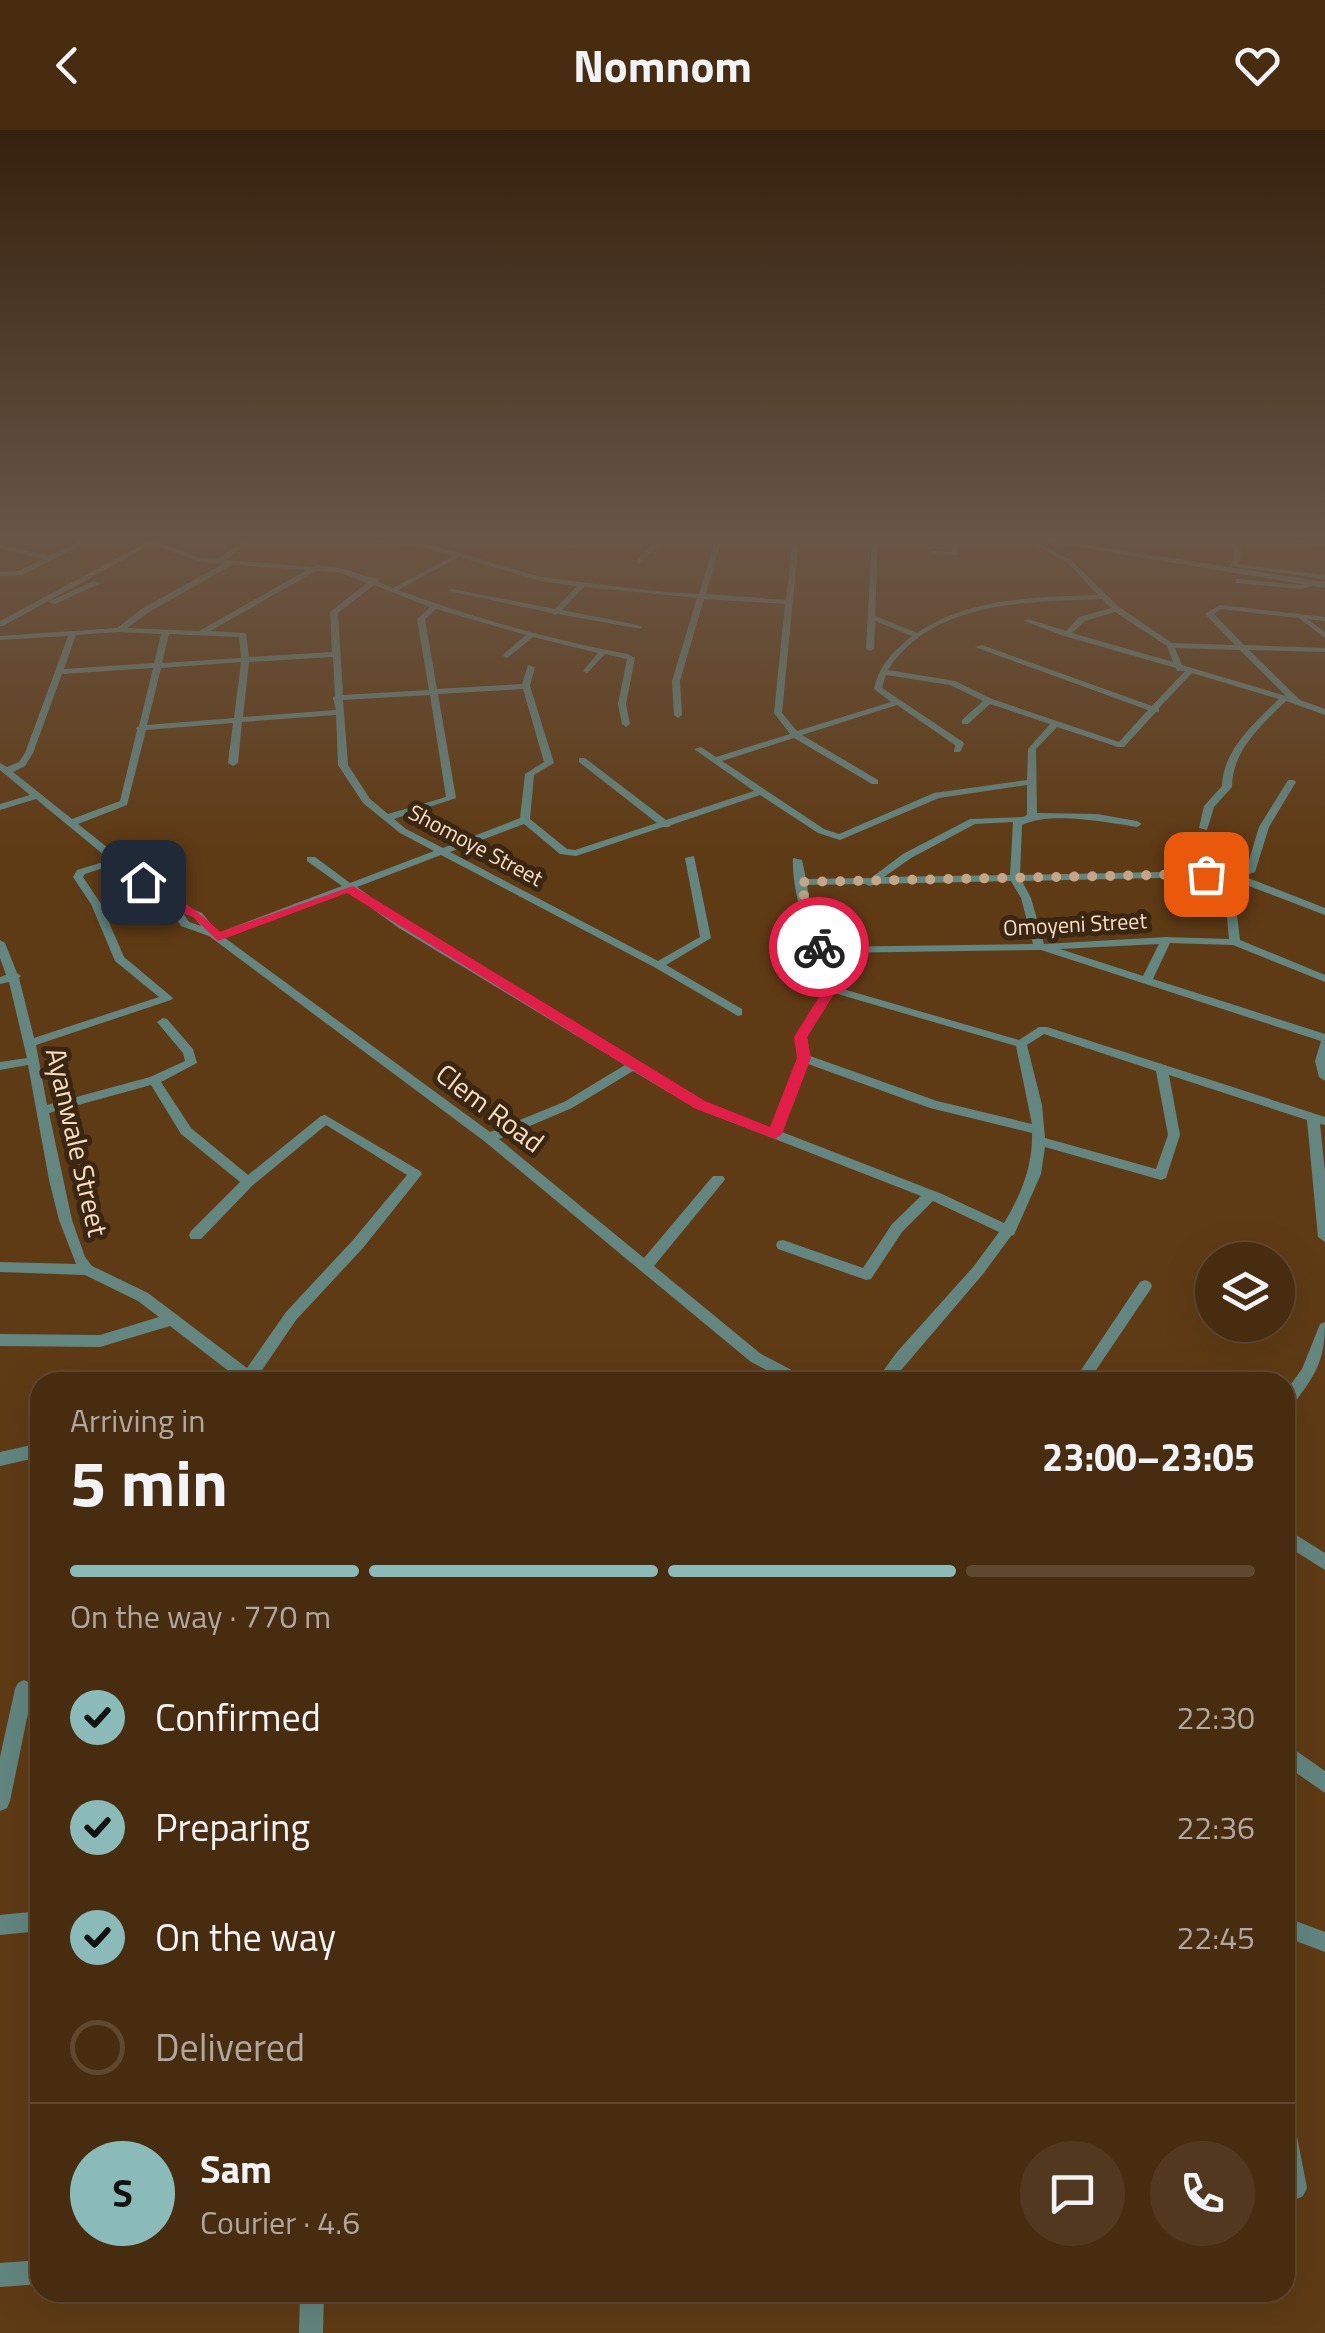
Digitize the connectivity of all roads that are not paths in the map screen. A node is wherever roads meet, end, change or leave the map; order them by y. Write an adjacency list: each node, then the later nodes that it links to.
1 (70, 641): 28 (street)
2 (163, 641): 24 (street)
3 (243, 641): 23 (street)
4 (335, 641): 21 (street, Shomoye Street)
5 (426, 641): 31 (street)
6 (525, 641): 22 (street)
7 (559, 641): 20 (street)
8 (690, 641): 40 (street)
9 (784, 641): 46 (street)
10 (870, 641): 18 (street)
11 (913, 641): 29 (street)
12 (1089, 641): 26 (street)
13 (1164, 641): 15 (street)
14 (1237, 641): 17 (street)
15 (1170, 645): 17 (street); 26 (street)
16 (978, 647): 37 (street)
17 (1244, 647): 19 (street); 35 (street)
18 (870, 648)
19 (1325, 650)
20 (603, 652): 27 (street); 43 (street)
21 (335, 654): 23 (street); 32 (street, Shomoye Street)
22 (508, 656)
23 (245, 660): 24 (street); 41 (street)
24 (155, 667): 28 (street); 45 (street)
25 (531, 667): 30 (street)
26 (1185, 670): 33 (street); 37 (street)
27 (586, 671)
28 (57, 672): 52 (street)
29 (883, 672): 34 (street); 36 (street)
30 (526, 686): 31 (street); 62 (street)
31 (434, 692): 32 (street); 60 (street)
32 (338, 698): 38 (street, Shomoye Street)
33 (1285, 698): 35 (street); 66 (street)
34 (989, 701): 42 (street); 44 (street)
35 (1296, 701): 39 (street)
36 (896, 703): 46 (street); 48 (street)
37 (1156, 710): 44 (street)
38 (337, 712): 41 (street); 60 (street, Shomoye Street)
39 (1325, 712)
40 (678, 716)
41 (236, 720): 45 (street); 51 (street)
42 (966, 722)
43 (626, 724)
44 (1056, 724): 54 (street)
45 (140, 728): 63 (street)
46 (796, 735): 50 (street); 53 (street)
47 (698, 749): 50 (street)
48 (957, 750)
49 (582, 760): 65 (street)
50 (714, 760): 56 (street)
51 (233, 763)
52 (3, 769): 57 (street)
53 (875, 782)
54 (1031, 782): 56 (street); 59 (street)
55 (1290, 782): 73 (street)
56 (759, 792): 65 (street)
57 (37, 796): 58 (street); 63 (street)
58 (0, 806)
59 (1032, 816): 61 (street); 64 (street)
60 (386, 818): 67 (street, Shomoye Street)
61 (1020, 819): 72 (street); 75 (street)
62 (524, 820): 65 (street); 67 (street)
63 (72, 823): 70 (street)
64 (1136, 824)
65 (666, 825)
66 (1204, 828)
67 (444, 849): 76 (street); 84 (street, Shomoye Street)
68 (690, 858): 84 (street)
69 (311, 859): 76 (street)
70 (119, 860): 78 (street, Clem Road); 92 (street)
71 (797, 860): 74 (street)
72 (1015, 878): 73 (street); 75 (street); 82 (street)
73 (1238, 878): 77 (street); 80 (street)
74 (800, 882): 75 (street); 83 (street)
75 (870, 883)
76 (348, 888): 78 (street); 96 (street)
77 (1325, 912)
78 (215, 936): 105 (street, Clem Road)
79 (1166, 940): 80 (street, Omoyeni Street); 82 (street, Omoyeni Street); 87 (street)
80 (1235, 942): 85 (street, Omoyeni Street)
81 (0, 943): 86 (street, Ayanwale Street)
82 (1039, 946): 83 (street, Omoyeni Street); 87 (street)
83 (820, 950): 88 (street)
84 (658, 965): 89 (street, Shomoye Street)
85 (1325, 978)
86 (7, 979): 92 (street, Ayanwale Street)
87 (1146, 980): 91 (street)
88 (831, 989): 93 (street); 94 (street)
89 (738, 1012)
90 (163, 1022): 100 (street)
91 (1325, 1040): 99 (street)
92 (28, 1044): 95 (street, Ayanwale Street)
93 (1021, 1044): 98 (street); 104 (street)
94 (804, 1058): 103 (street); 104 (street)
95 (30, 1061): 97 (street); 101 (street, Ayanwale Street)
96 (634, 1065): 103 (street); 105 (street)
97 (0, 1066)
98 (1162, 1069): 102 (street); 104 (street)
99 (1325, 1077)
100 (154, 1080): 101 (street); 107 (street)
101 (41, 1111): 115 (street, Ayanwale Street)
102 (1319, 1119): 111 (street)
103 (775, 1134): 108 (street)
104 (1038, 1136): 109 (street)
105 (489, 1138): 113 (street, Clem Road)
106 (718, 1179): 113 (street)
107 (248, 1182): 110 (street); 121 (street)
108 (930, 1195): 109 (street); 112 (street)
109 (1009, 1230): 123 (street)
110 (196, 1235)
111 (1325, 1237)
112 (784, 1245)
113 (646, 1265): 122 (street, Clem Road)
114 (0, 1267): 115 (street)
115 (87, 1270): 117 (street, Ayanwale Street)
116 (1146, 1286): 124 (street)
117 (172, 1319): 119 (street); 120 (street, Ayanwale Street)
118 (1325, 1328): 125 (street)
119 (0, 1340)
120 (240, 1372)
121 (257, 1372)
122 (778, 1372)
123 (890, 1372)
124 (1087, 1372)
125 (1295, 1390)
126 (30, 1452): 127 (street)
127 (0, 1459)
128 (1295, 1542): 129 (street)
129 (1325, 1562)
130 (24, 1688): 133 (street)
131 (1295, 1760): 132 (street)
132 (1325, 1783)
133 (0, 1801)
134 (30, 1922): 135 (street)
135 (0, 1926)
136 (1295, 1931): 137 (street)
137 (1325, 1942)
138 (1295, 2183): 139 (street)
139 (1296, 2188)
140 (30, 2273): 141 (street)
141 (0, 2275)
142 (312, 2302): 143 (street)
143 (311, 2333)

